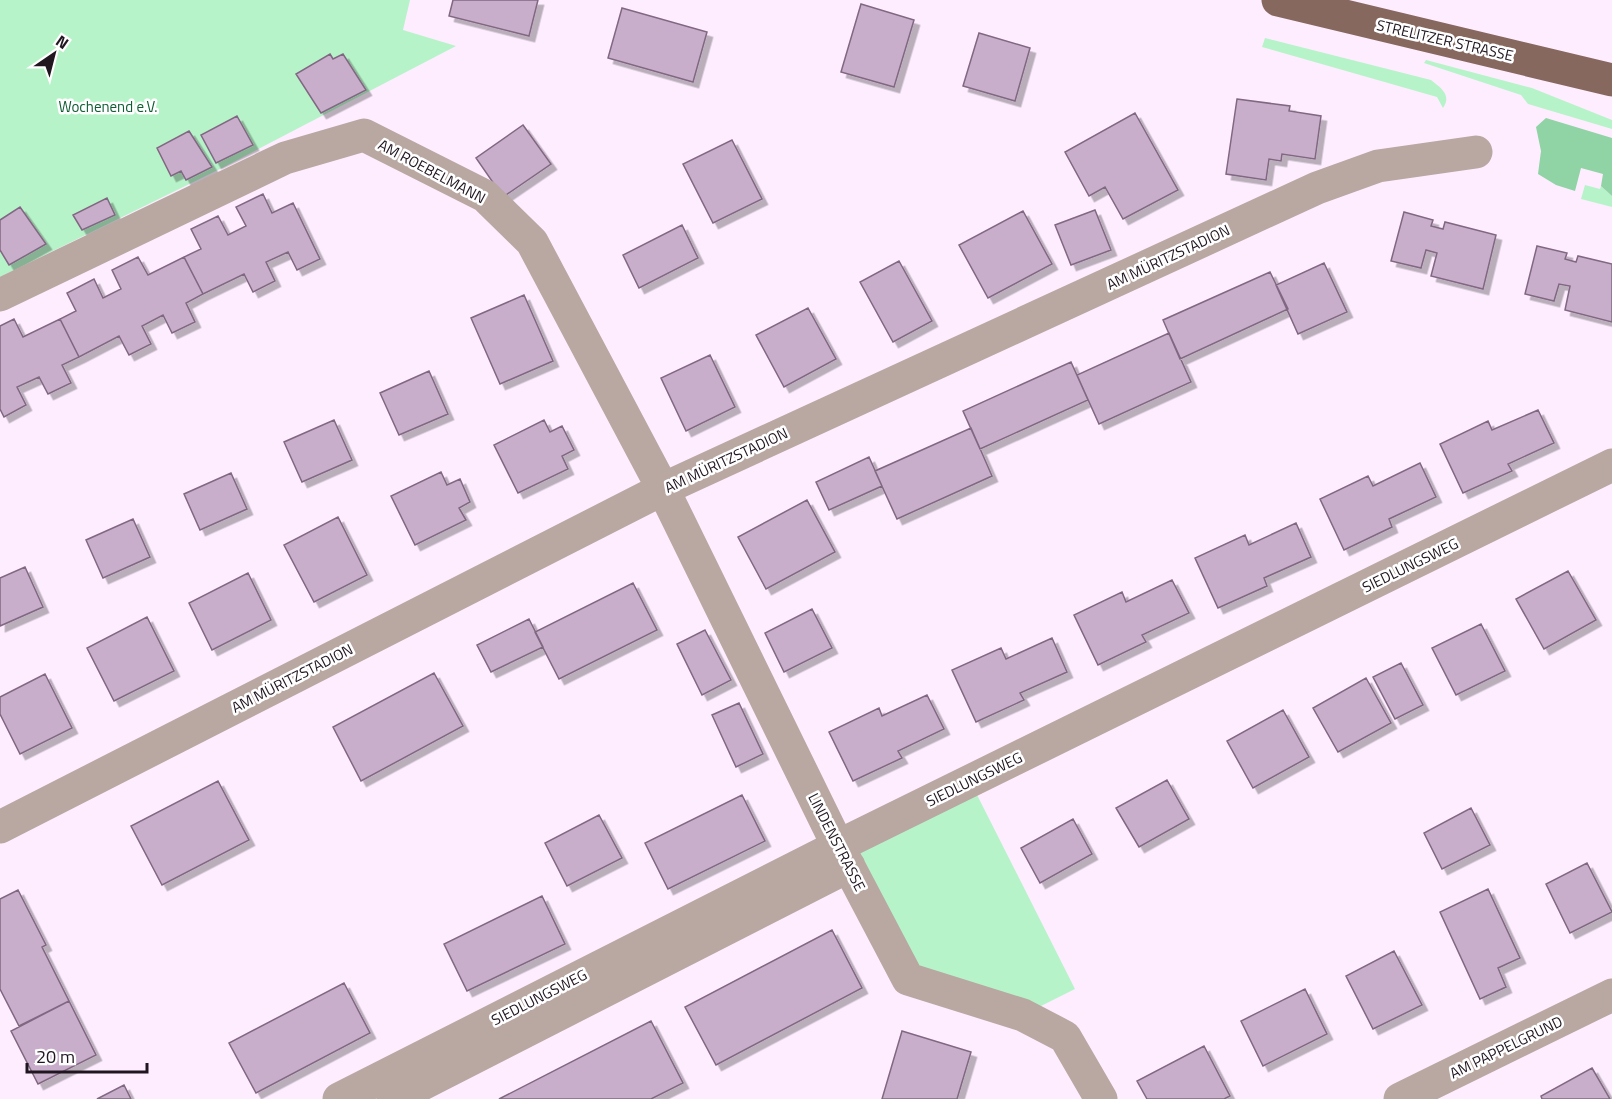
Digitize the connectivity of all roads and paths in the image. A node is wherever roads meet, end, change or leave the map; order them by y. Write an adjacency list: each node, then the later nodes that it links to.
1 (1278, 0): 2 (main road, STRELITZER STRASSE)
2 (1612, 80)
3 (1476, 152): 6 (street, AM MÜRITZSTADION)
4 (0, 295): 6 (street, AM ROEBELMANN)
5 (1612, 465): 8 (street, SIEDLUNGSWEG)
6 (663, 489): 7 (street, AM MÜRITZSTADION); 8 (street, LINDENSTRASSE)
7 (0, 827)
8 (843, 856): 10 (street, SIEDLUNGSWEG); 11 (street, SIEDLUNGSWEG); 12 (street, LINDENSTRASSE)
9 (1612, 995): 13 (street, AM PAPPELGRUND)
10 (339, 1099)
11 (393, 1099)
12 (1101, 1099)
13 (1400, 1099)

